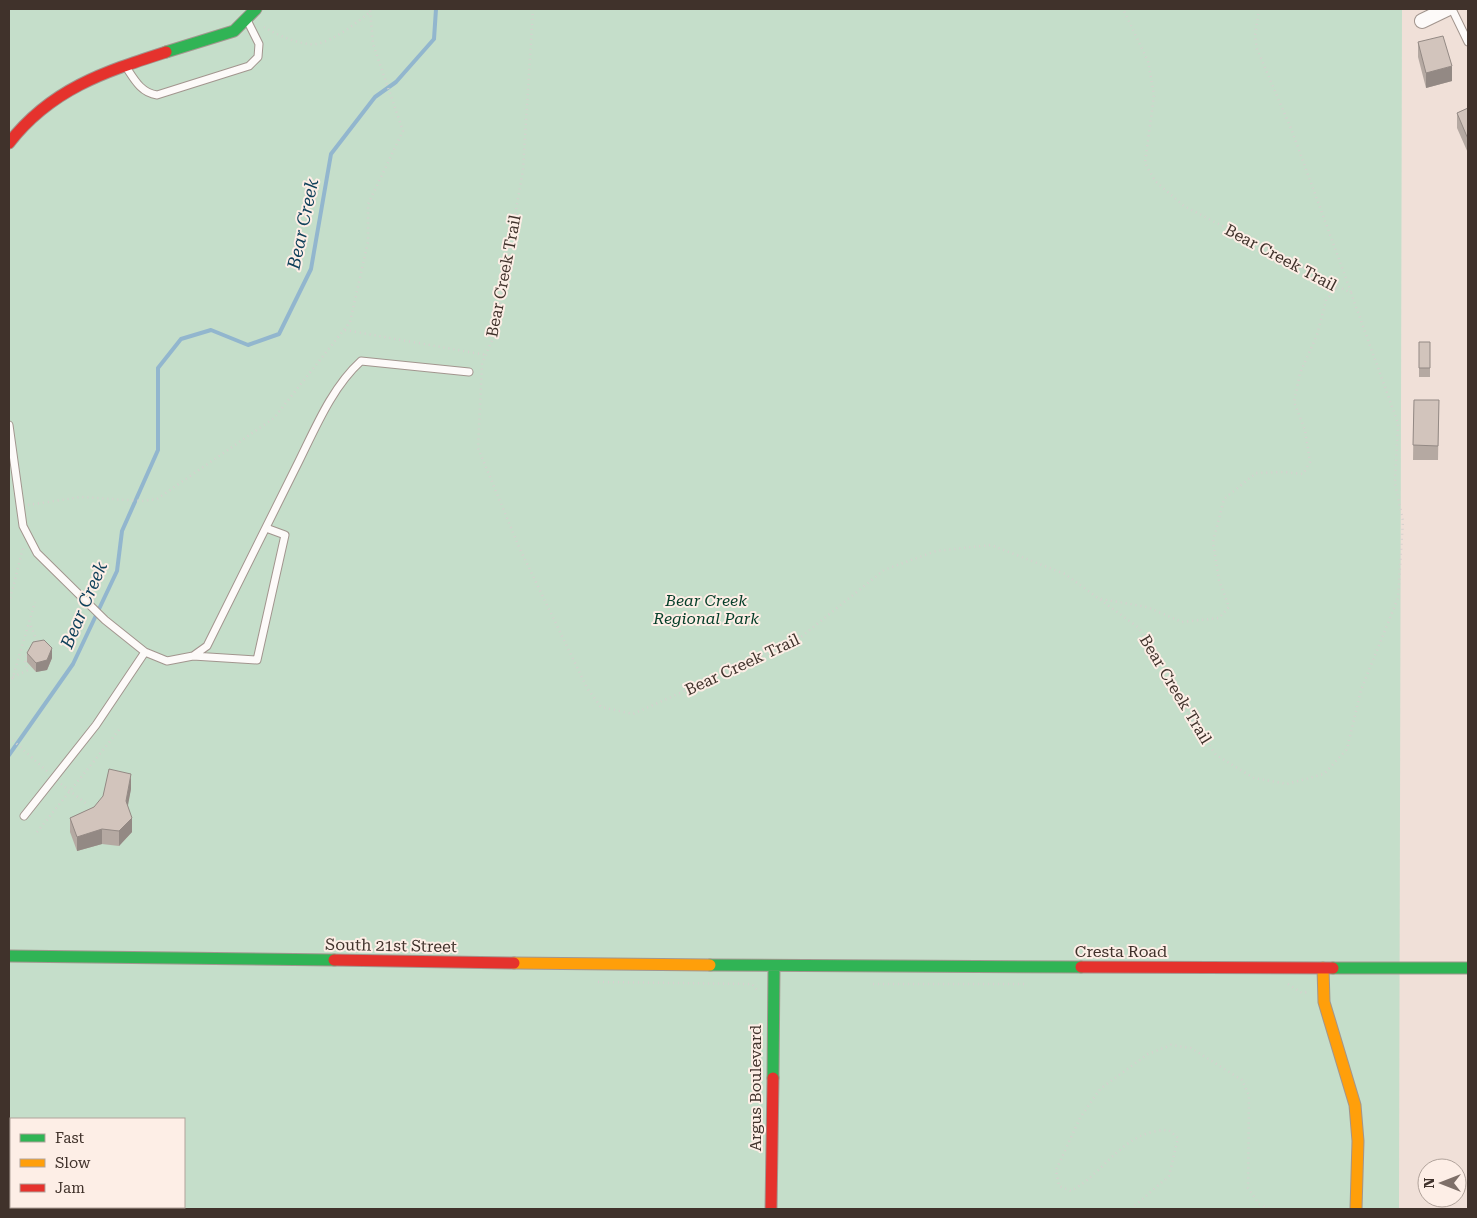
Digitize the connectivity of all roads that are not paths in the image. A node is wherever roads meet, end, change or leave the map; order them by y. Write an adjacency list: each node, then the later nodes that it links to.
1 (1447, 9): 4 (street)
2 (1452, 9): 5 (lane)
3 (251, 15): 6 (main road); 6 (lane)
4 (1422, 21)
5 (1468, 42)
6 (126, 67): 7 (main road)
7 (9, 143)
8 (469, 372): 10 (lane)
9 (9, 425): 11 (lane)
10 (266, 528): 12 (lane); 12 (lane)
11 (146, 652): 12 (lane); 13 (lane)
12 (193, 656)
13 (24, 816)
14 (9, 956): 15 (main road, South 21st Street)
15 (774, 966): 16 (main road, Cresta Road); 18 (main road, Argus Boulevard)
16 (1323, 968): 17 (main road, Cresta Road); 19 (main road)
17 (1468, 968)
18 (771, 1209)
19 (1356, 1209)

